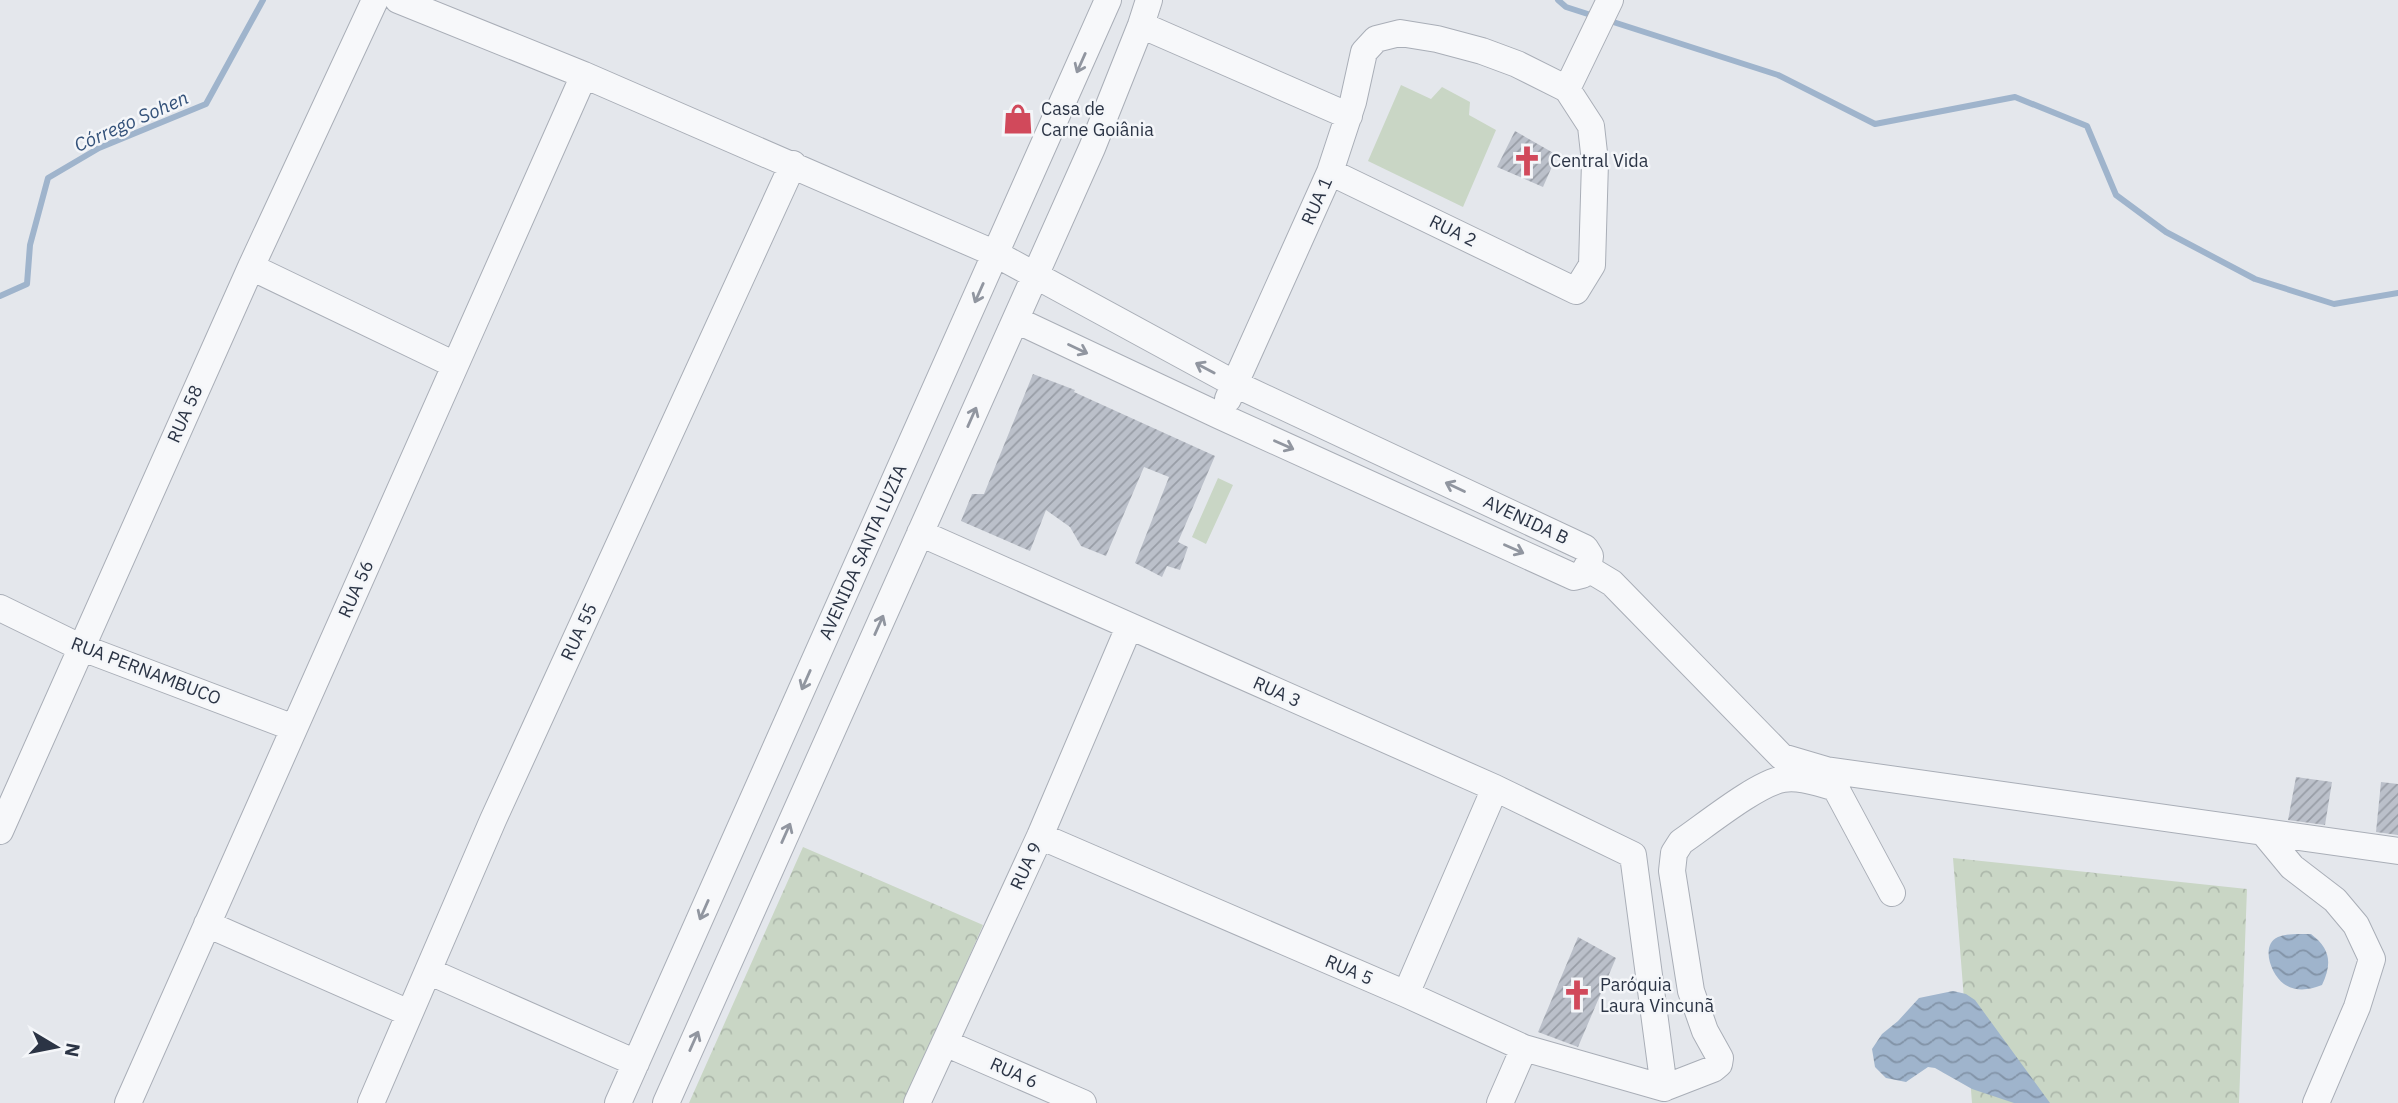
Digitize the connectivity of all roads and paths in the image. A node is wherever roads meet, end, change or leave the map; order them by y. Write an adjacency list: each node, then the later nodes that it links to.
1 (375, 0): 13 (street, RUA 58)
2 (398, 0): 7 (street, AVENIDA B)
3 (1108, 0): 12 (street, AVENIDA SANTA LUZIA, one-way to 12)
4 (1149, 0): 6 (street)
5 (1605, 12): 8 (street)
6 (1141, 25): 9 (street); 14 (street)
7 (584, 75): 10 (street, AVENIDA B); 16 (street, RUA 56)
8 (1566, 89): 9 (street, RUA 1); 11 (street, RUA 2)
9 (1349, 116): 11 (street, RUA 1)
10 (793, 164): 12 (street, AVENIDA B); 35 (street, RUA 55)
11 (1330, 172): 17 (street, RUA 1)
12 (996, 254): 14 (street, AVENIDA B); 31 (street, AVENIDA SANTA LUZIA, one-way to 31)
13 (251, 267): 16 (street); 23 (street, RUA 58)
14 (1034, 275): 15 (street); 17 (street, AVENIDA B, one-way to 14)
15 (1016, 320): 18 (street, AVENIDA B, one-way to 18); 19 (street, one-way to 15)
16 (455, 365): 24 (street, RUA 56)
17 (1235, 384): 18 (street, RUA 1); 20 (street, AVENIDA B, one-way to 17)
18 (1220, 416): 20 (street, AVENIDA B, one-way to 20)
19 (920, 533): 22 (street, RUA 3); 32 (street, one-way to 19)
20 (1587, 568): 25 (street)
21 (0, 608): 23 (street, RUA PERNAMBUCO)
22 (1129, 627): 26 (street, RUA 3); 29 (street, RUA 9)
23 (80, 647): 24 (street, RUA PERNAMBUCO); 27 (street, RUA 58)
24 (294, 728): 34 (street, RUA 56)
25 (1831, 779): 28 (street); 33 (street); 41 (street)
26 (1495, 788): 36 (street); 41 (street, RUA 3)
27 (0, 831)
28 (2263, 832): 30 (street); 49 (street)
29 (1040, 835): 36 (street, RUA 5); 38 (street, RUA 9)
30 (2398, 851)
31 (722, 867): 32 (street); 40 (street, AVENIDA SANTA LUZIA, one-way to 40)
32 (763, 885): 45 (street, one-way to 32)
33 (1892, 893)
34 (207, 924): 37 (street); 42 (street, RUA 56)
35 (428, 971): 37 (street, RUA 55); 40 (street)
36 (1406, 994): 39 (street, RUA 5)
37 (409, 1013): 43 (street, RUA 55)
38 (945, 1043): 46 (street, RUA 9); 47 (street, RUA 6)
39 (1524, 1048): 41 (street, RUA 5); 48 (street)
40 (636, 1063): 44 (street, AVENIDA SANTA LUZIA)
41 (1664, 1088)
42 (128, 1103)
43 (371, 1103)
44 (618, 1103)
45 (666, 1103)
46 (918, 1103)
47 (1083, 1103)
48 (1500, 1103)
49 (2315, 1103)

